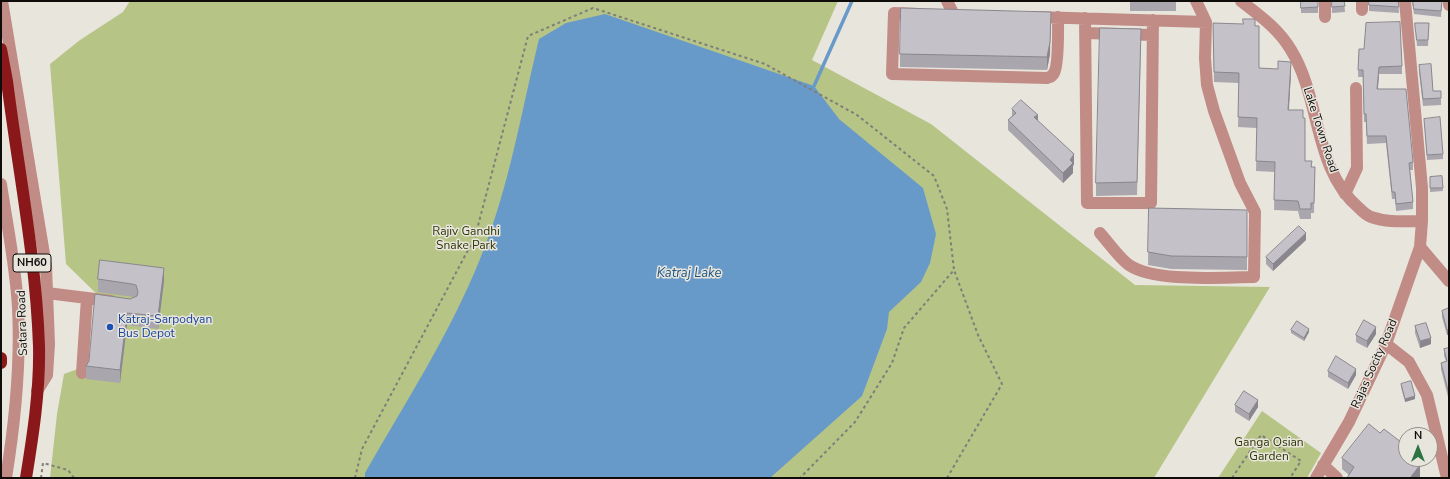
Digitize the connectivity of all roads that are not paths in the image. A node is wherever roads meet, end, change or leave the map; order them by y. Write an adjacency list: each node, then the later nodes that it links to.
1 (2, 1): 21 (street)
2 (947, 1): 9 (street)
3 (1241, 1): 23 (street, Lake Town Road)
4 (1325, 1): 13 (street)
5 (1405, 1): 24 (street, Rajas Socity Road)
6 (1449, 1): 8 (street)
7 (1202, 2): 16 (street)
8 (1449, 6)
9 (954, 15): 10 (street); 12 (street)
10 (969, 15)
11 (1021, 16): 12 (street)
12 (1058, 17): 14 (street)
13 (1325, 17)
14 (1085, 18): 15 (street); 17 (street)
15 (1153, 20): 16 (street); 18 (street)
16 (1206, 22): 25 (street)
17 (1086, 33): 18 (street); 18 (street)
18 (1152, 35)
19 (1, 49): 21 (highway, Satara Road / NH60)
20 (1356, 88): 23 (street)
21 (17, 116): 27 (highway, Satara Road / NH60); 28 (street)
22 (1, 184): 39 (street)
23 (1345, 194): 24 (street, Lake Town Road)
24 (1422, 221): 26 (street, Rajas Socity Road)
25 (1100, 233)
26 (1420, 247): 29 (street); 33 (street, Rajas Socity Road)
27 (31, 255): 28 (street); 37 (highway, Satara Road / NH60)
28 (46, 266): 30 (street)
29 (1449, 281)
30 (47, 293): 31 (street); 37 (street)
31 (87, 298): 32 (street); 36 (street)
32 (124, 303)
33 (1386, 344): 38 (street, Rajas Socity Road); 43 (street)
34 (1, 358): 35 (highway, Satara Road)
35 (1, 363)
36 (82, 373)
37 (37, 392): 40 (highway, Satara Road / NH60)
38 (1323, 465): 41 (street, Rajas Socity Road); 42 (street)
39 (6, 478)
40 (26, 478)
41 (1316, 478)
42 (1337, 478)
43 (1446, 478)

